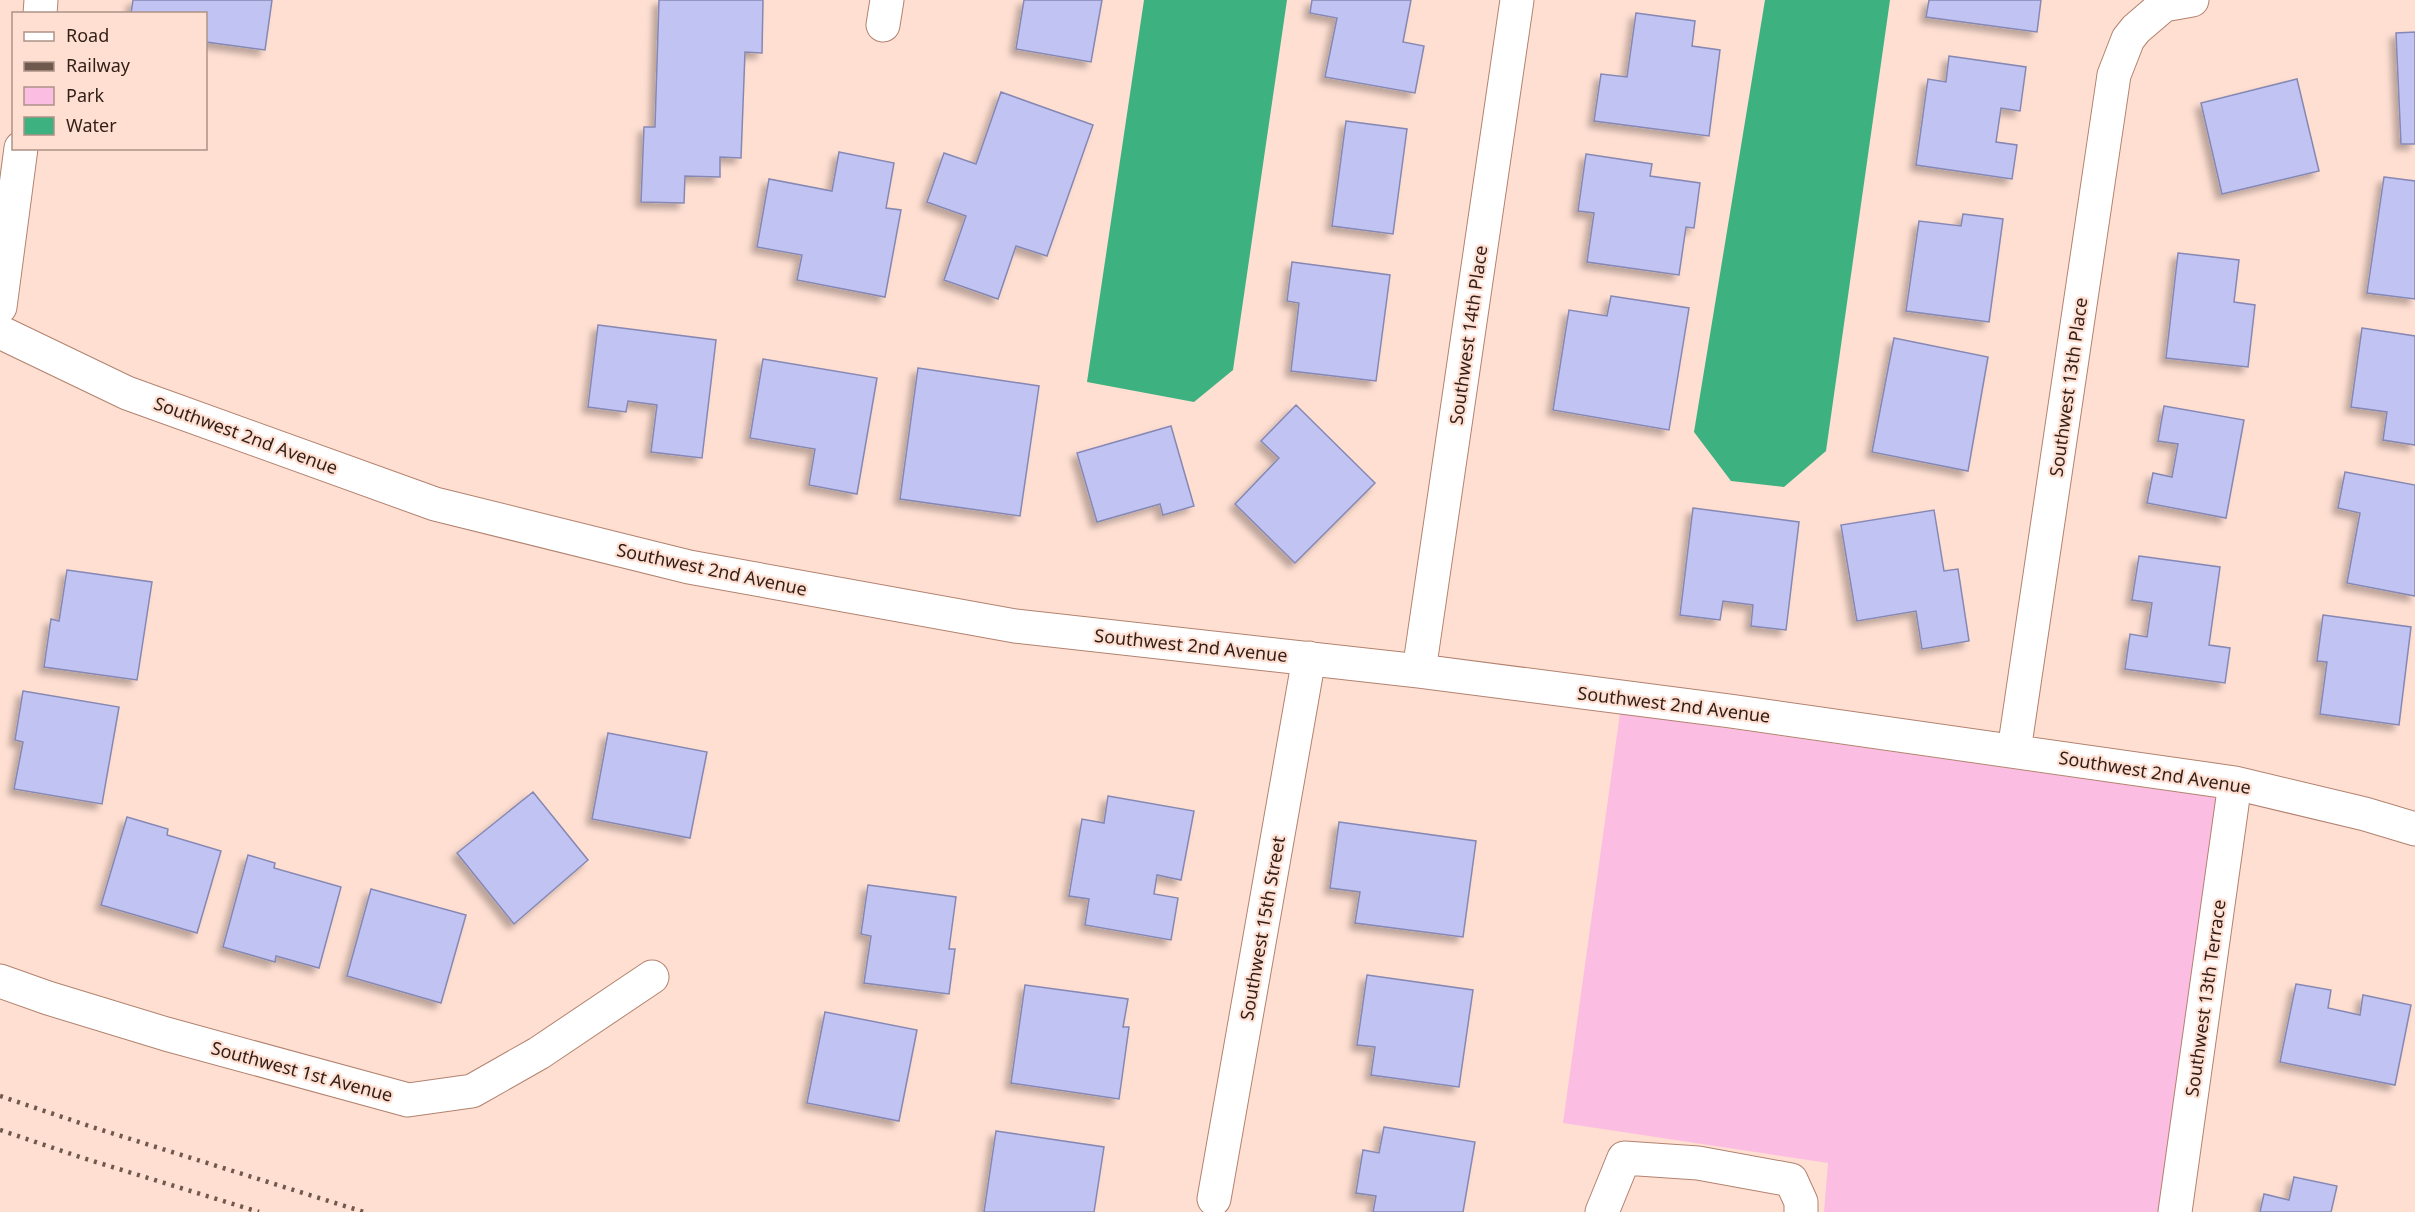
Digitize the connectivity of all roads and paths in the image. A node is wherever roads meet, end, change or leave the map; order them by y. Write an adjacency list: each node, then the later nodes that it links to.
1 (1517, 0): 7 (street, Southwest 14th Place)
2 (2192, 0): 8 (street, Southwest 13th Place)
3 (21, 150): 4 (street)
4 (0, 308)
5 (0, 332): 6 (street, Southwest 2nd Avenue)
6 (1309, 658): 7 (street, Southwest 2nd Avenue); 13 (street, Southwest 15th Street)
7 (1419, 670): 8 (street, Southwest 2nd Avenue)
8 (2014, 751): 9 (street, Southwest 2nd Avenue)
9 (2235, 783): 10 (street, Southwest 2nd Avenue); 16 (street, Southwest 13th Terrace)
10 (2415, 829)
11 (652, 977): 12 (street, Southwest 1st Avenue)
12 (0, 981)
13 (1214, 1198)
14 (1602, 1212): 15 (street)
15 (1801, 1212)
16 (2175, 1212)

